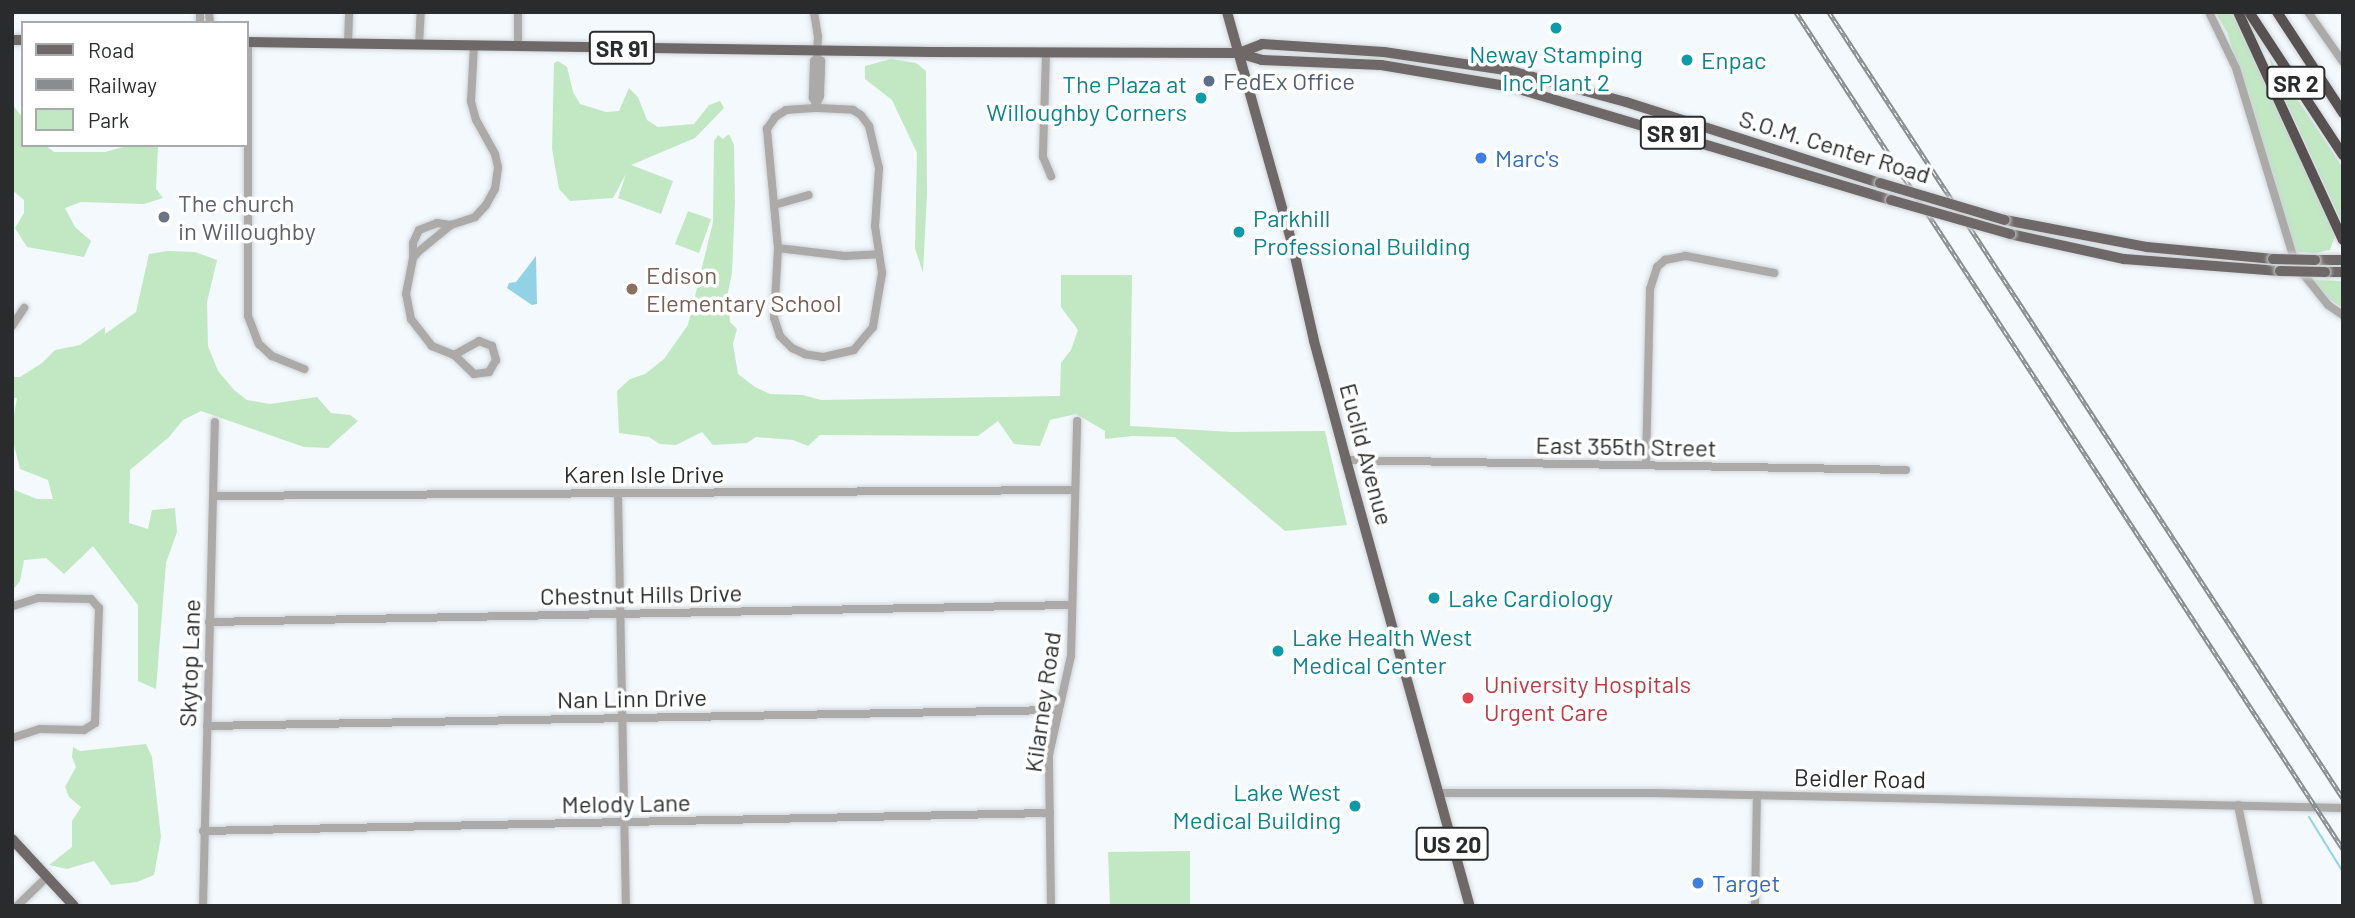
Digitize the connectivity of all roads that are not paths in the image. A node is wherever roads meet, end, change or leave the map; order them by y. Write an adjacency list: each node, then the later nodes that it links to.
1 (349, 12): 12 (street)
2 (421, 12): 13 (street)
3 (518, 12): 15 (street)
4 (814, 12): 18 (street)
5 (1227, 12): 17 (main road, Euclid Avenue / US 20)
6 (2209, 12): 38 (street)
7 (2238, 12): 30 (highway)
8 (2249, 12): 25 (highway, SR 2)
9 (2277, 12): 19 (highway, SR 2)
10 (2308, 12): 20 (street)
11 (248, 41): 12 (main road, S.O.M. Center Road / SR 91)
12 (348, 44): 13 (main road, S.O.M. Center Road / SR 91)
13 (419, 45): 14 (main road, S.O.M. Center Road / SR 91)
14 (474, 46): 15 (main road, S.O.M. Center Road / SR 91); 29 (street)
15 (518, 46): 18 (main road, S.O.M. Center Road / SR 91)
16 (1046, 53): 17 (main road, S.O.M. Center Road / SR 91); 18 (main road, S.O.M. Center Road / SR 91); 26 (street)
17 (1238, 53): 34 (main road, S.O.M. Center Road / SR 91, bridge); 35 (main road, S.O.M. Center Road / SR 91, bridge); 44 (main road, Euclid Avenue / US 20)
18 (817, 54): 22 (street)
19 (2309, 60): 21 (highway); 23 (highway, SR 2)
20 (2343, 62)
21 (2343, 99)
22 (817, 105): 28 (street); 32 (street)
23 (2343, 113)
24 (247, 147): 41 (street)
25 (2343, 155)
26 (1051, 176)
27 (809, 195): 28 (street)
28 (774, 205): 31 (street)
29 (451, 226): 33 (street); 33 (street)
30 (2343, 240)
31 (778, 248): 32 (street); 32 (street)
32 (879, 254)
33 (413, 258): 40 (street)
34 (2343, 260)
35 (2343, 272)
36 (1774, 273): 45 (street)
37 (24, 308): 39 (street)
38 (2343, 315)
39 (12, 326)
40 (454, 355): 40 (street)
41 (305, 369)
42 (1077, 421): 47 (street, Kilarney Road)
43 (215, 422): 49 (street, Skytop Lane)
44 (1346, 460): 45 (street, East 355th Street); 58 (main road, Euclid Avenue / US 20)
45 (1646, 465): 46 (street, East 355th Street)
46 (1906, 470)
47 (1075, 490): 48 (street, Karen Isle Drive); 50 (street, Kilarney Road)
48 (618, 494): 49 (street, Karen Isle Drive); 52 (street)
49 (214, 496): 53 (street, Skytop Lane)
50 (1072, 605): 52 (street, Chestnut Hills Drive); 54 (street, Kilarney Road)
51 (13, 606): 57 (street)
52 (620, 614): 53 (street, Chestnut Hills Drive); 55 (street)
53 (209, 622): 56 (street, Skytop Lane)
54 (1058, 710): 55 (street, Nan Linn Drive); 62 (street, Kilarney Road)
55 (622, 718): 56 (street, Nan Linn Drive); 63 (street)
56 (206, 726): 64 (street, Skytop Lane)
57 (12, 738)
58 (1438, 793): 59 (street, Beidler Road); 72 (main road, Euclid Avenue / US 20)
59 (1757, 796): 60 (street, Beidler Road); 73 (street)
60 (2238, 805): 61 (street, Beidler Road); 74 (street)
61 (2343, 808)
62 (1050, 813): 63 (street, Melody Lane); 71 (street, Kilarney Road)
63 (625, 822): 64 (street, Melody Lane); 70 (street)
64 (203, 831): 69 (street, Skytop Lane)
65 (12, 839): 66 (main road)
66 (46, 878): 67 (street); 68 (main road)
67 (17, 906)
68 (74, 906)
69 (203, 906)
70 (626, 906)
71 (1051, 906)
72 (1470, 906)
73 (1755, 906)
74 (2259, 906)

